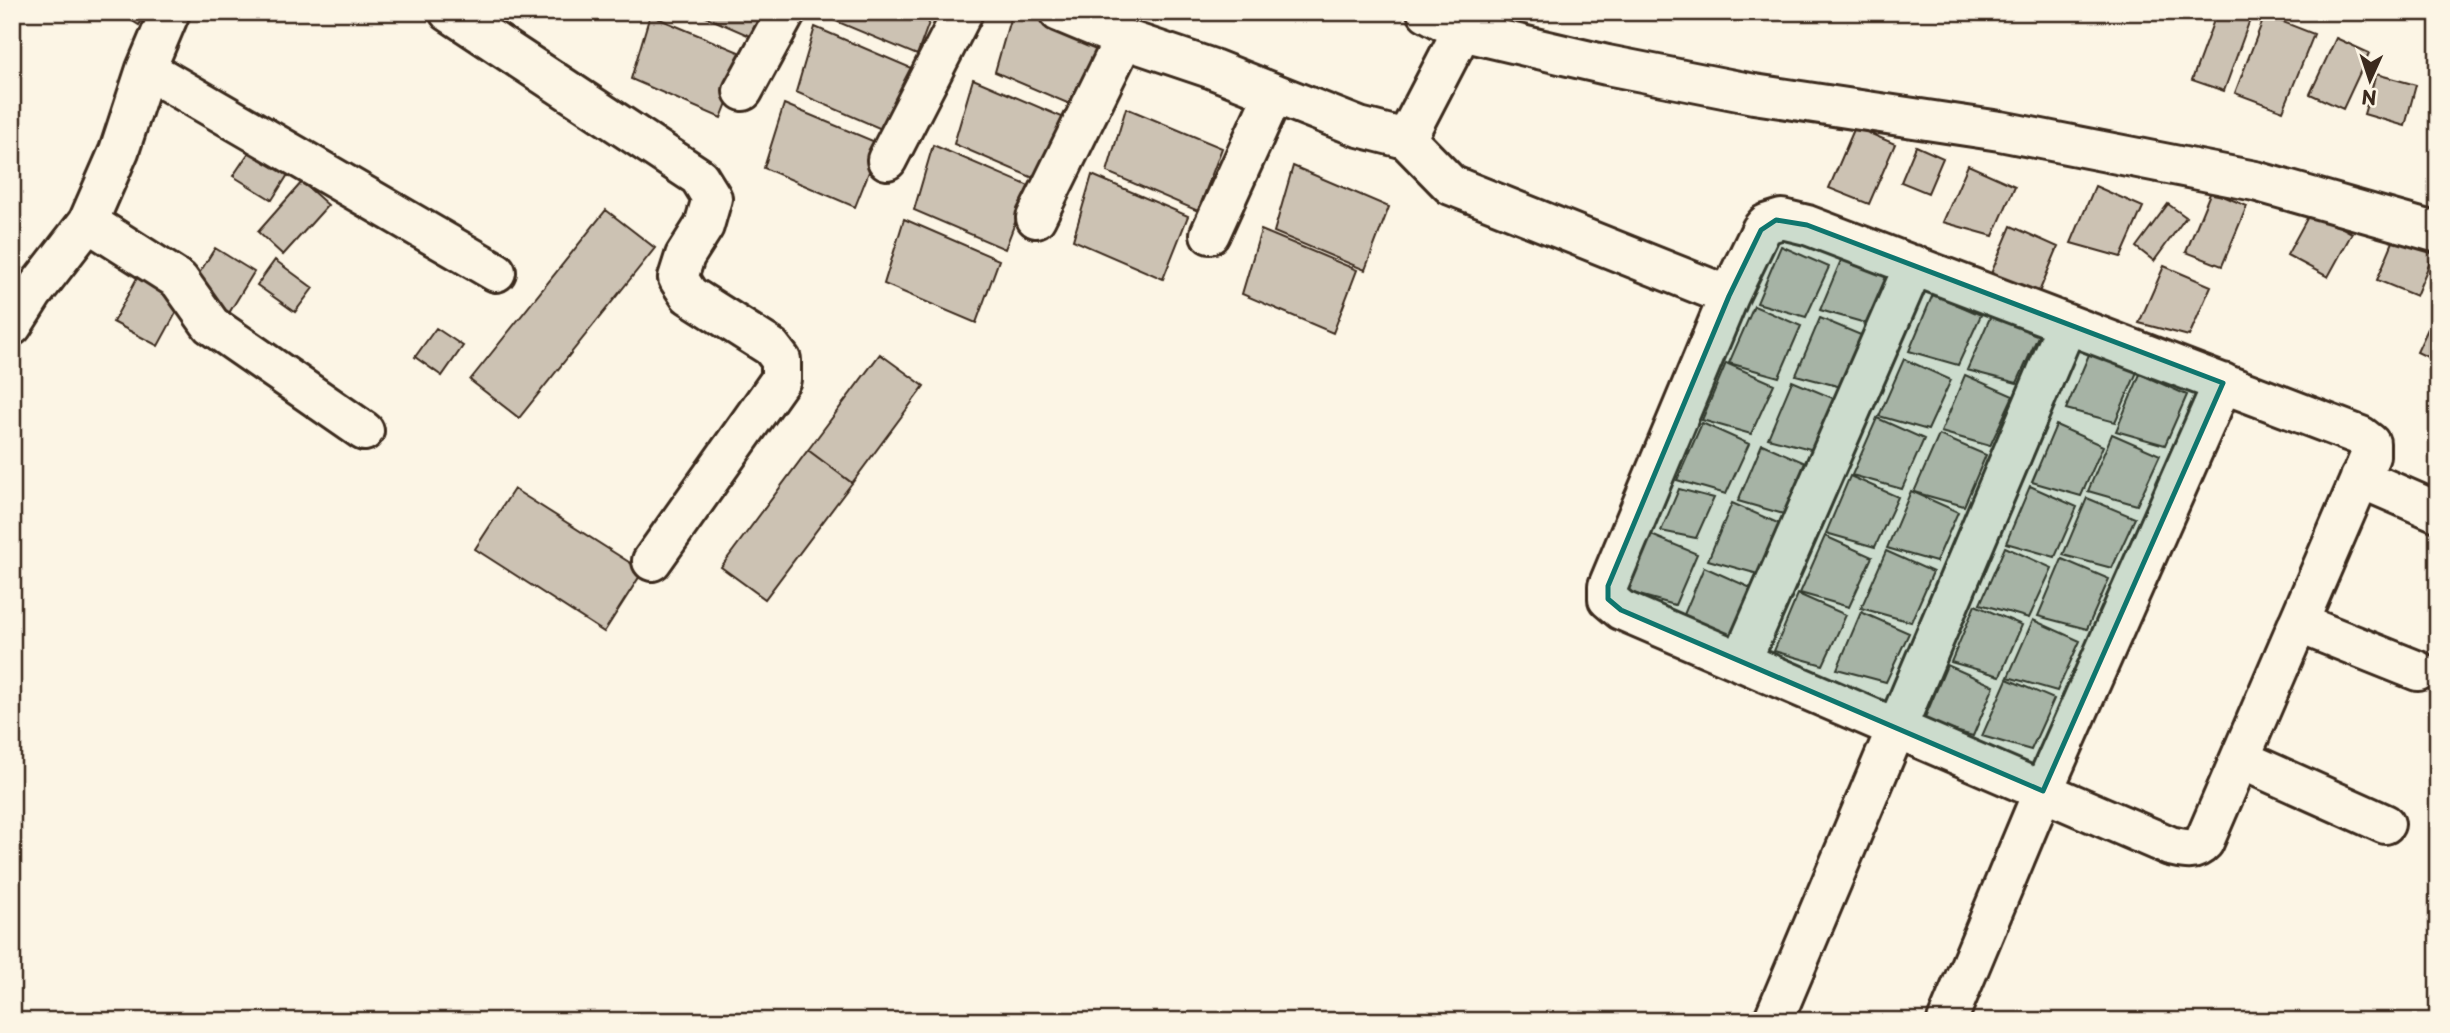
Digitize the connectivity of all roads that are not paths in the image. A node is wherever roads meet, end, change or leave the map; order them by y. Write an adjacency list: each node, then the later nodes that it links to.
1 (170, 12): 9 (street)
2 (449, 12): 27 (street)
3 (786, 12): 10 (street)
4 (963, 12): 13 (street)
5 (1059, 12): 8 (street)
6 (1427, 12): 7 (street)
7 (1462, 31): 12 (street); 16 (street)
8 (1124, 38): 11 (street); 14 (street)
9 (146, 69): 15 (street); 19 (street)
10 (743, 91)
11 (1274, 93): 12 (street); 17 (street)
12 (1406, 139): 20 (street)
13 (887, 160)
14 (1036, 218)
15 (88, 222): 22 (street); 24 (street)
16 (2438, 233)
17 (1210, 234)
18 (1913, 265): 20 (street); 21 (street); 29 (street)
19 (496, 272)
20 (1729, 296): 29 (street)
21 (2067, 324): 23 (street); 31 (street)
22 (12, 326)
23 (2223, 383): 25 (street); 33 (street)
24 (364, 431)
25 (2360, 478): 26 (street); 28 (street)
26 (2438, 512)
27 (652, 561)
28 (2298, 624): 30 (street); 32 (street)
29 (1741, 662): 31 (street)
30 (2418, 671)
31 (1896, 728): 33 (street); 35 (street)
32 (2240, 759): 33 (street); 34 (street)
33 (2043, 791): 36 (street)
34 (2385, 824)
35 (1773, 1021)
36 (1947, 1021)

